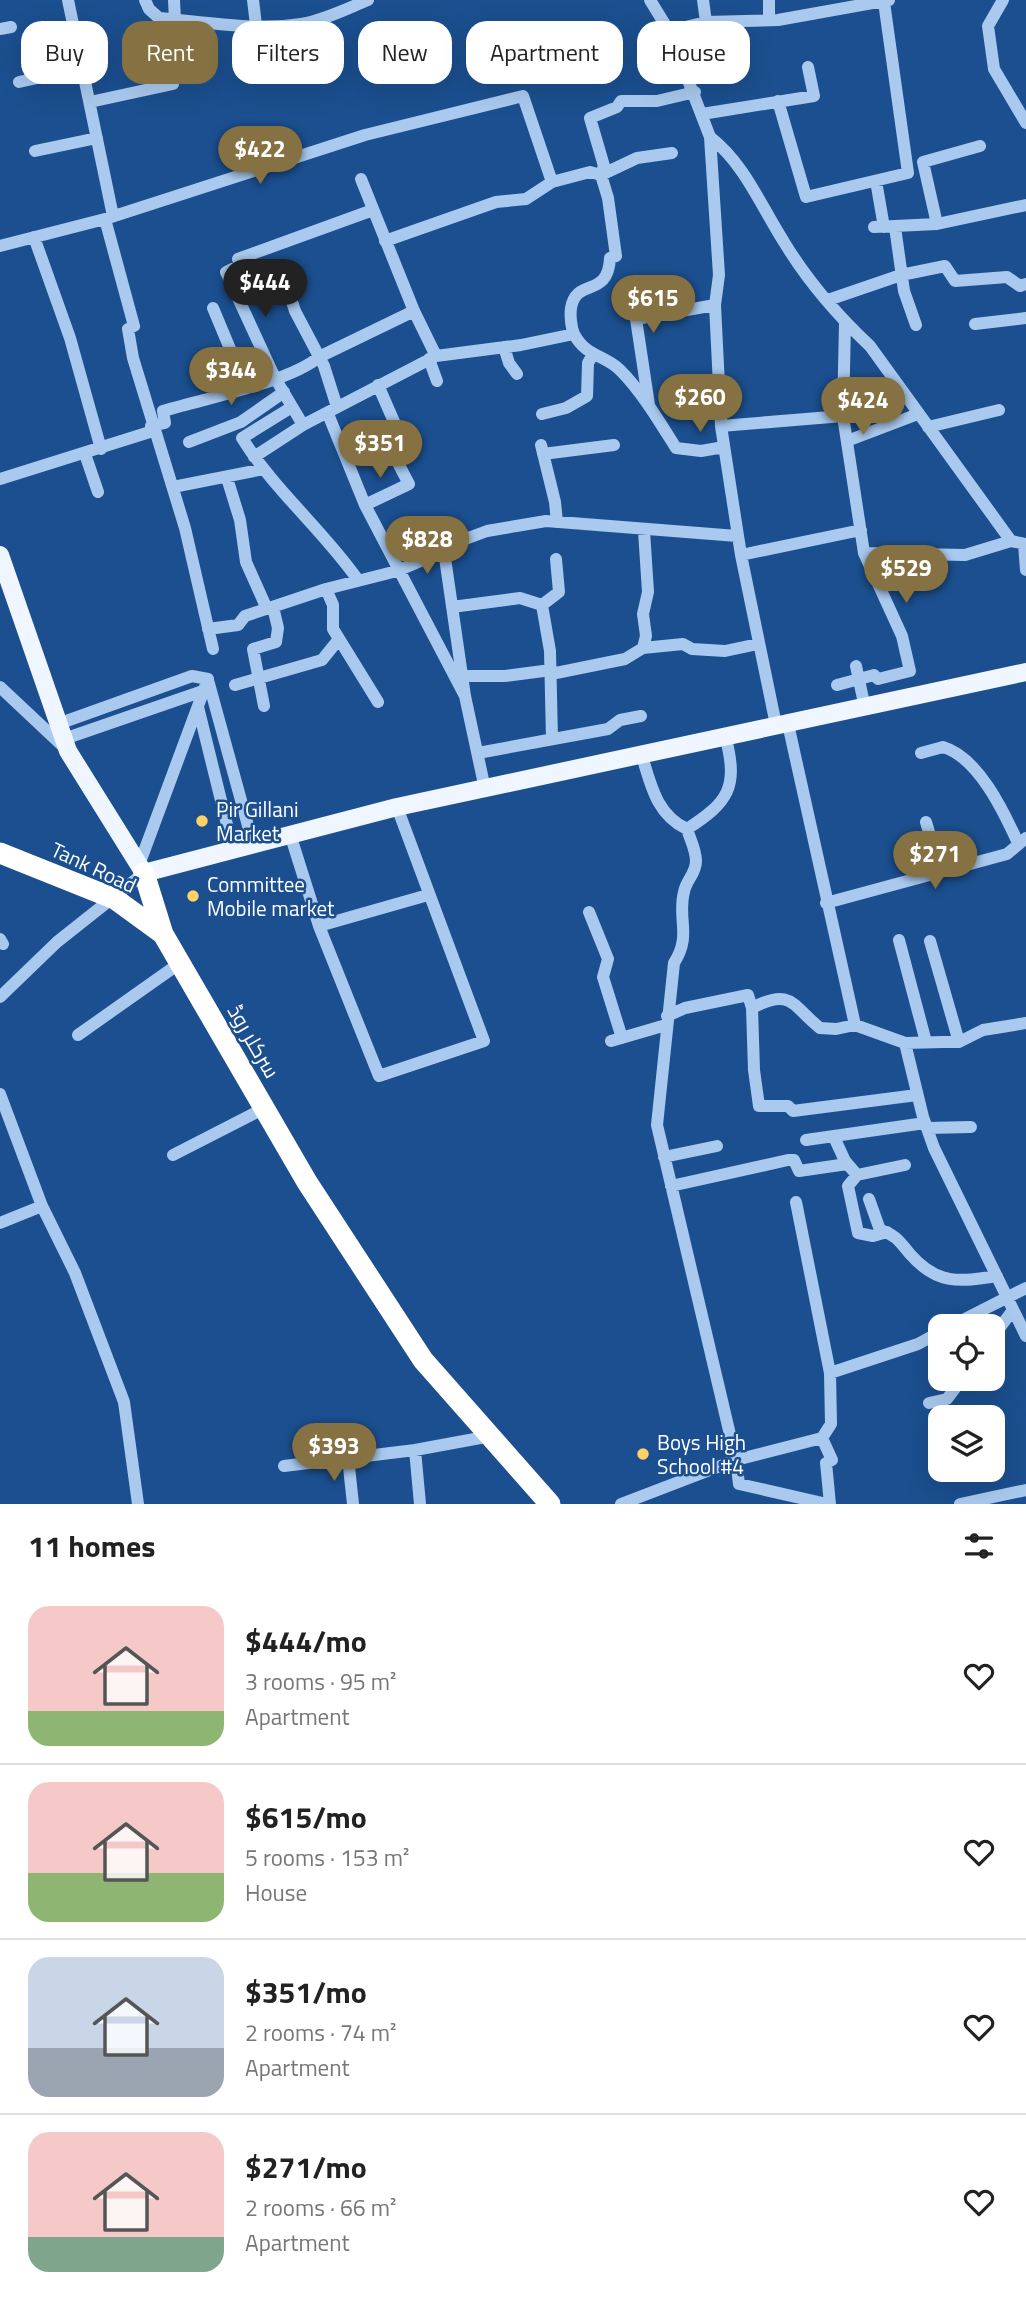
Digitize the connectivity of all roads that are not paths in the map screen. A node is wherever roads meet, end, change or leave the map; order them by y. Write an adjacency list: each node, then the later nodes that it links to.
1 (68, 0): 13 (street)
2 (145, 0): 11 (street)
3 (174, 0): 11 (street)
4 (253, 0): 14 (street)
5 (368, 0): 15 (street)
6 (650, 0): 16 (street)
7 (704, 0): 17 (street)
8 (769, 0): 12 (street)
9 (1003, 0): 28 (street)
10 (887, 1): 12 (street); 36 (street)
11 (175, 20): 19 (street)
12 (769, 20): 18 (street)
13 (73, 21)
14 (256, 21)
15 (314, 21)
16 (663, 21)
17 (706, 21)
18 (738, 21)
19 (232, 24)
20 (808, 67): 25 (street)
21 (86, 84): 26 (street)
22 (173, 84): 26 (street)
23 (692, 84): 24 (street)
24 (695, 92): 27 (street); 34 (street)
25 (778, 101): 27 (street); 36 (street)
26 (90, 102): 30 (street)
27 (702, 114): 29 (street)
28 (1026, 123)
29 (710, 137): 49 (street); 50 (street)
30 (97, 138): 32 (street); 40 (street)
31 (981, 146): 41 (street)
32 (35, 151)
33 (673, 153): 34 (street)
34 (601, 175): 37 (street); 57 (street)
35 (361, 179): 39 (street)
36 (876, 181): 42 (street)
37 (552, 182): 40 (street); 44 (street)
38 (1026, 205): 41 (street)
39 (373, 210): 44 (street); 63 (street)
40 (109, 217): 43 (street); 79 (street)
41 (937, 224): 42 (street)
42 (884, 227): 46 (street)
43 (34, 237): 45 (street); 84 (street)
44 (386, 241): 52 (street)
45 (0, 246)
46 (901, 275): 47 (street); 49 (street); 56 (street)
47 (1026, 284)
48 (288, 289): 59 (street)
49 (828, 300): 54 (street)
50 (715, 305): 68 (street); 77 (street)
51 (213, 308): 66 (street)
52 (414, 312): 59 (street); 61 (street)
53 (1026, 318): 55 (street)
54 (845, 323): 73 (street); 74 (street)
55 (975, 324)
56 (916, 325)
57 (574, 334): 58 (street); 60 (street)
58 (504, 347): 61 (street); 62 (street)
59 (319, 356): 63 (street); 71 (street)
60 (592, 356): 68 (street); 72 (street)
61 (433, 357): 64 (street); 65 (street)
62 (517, 374)
63 (275, 378): 66 (street); 67 (street)
64 (437, 381)
65 (378, 385): 71 (street); 75 (street)
66 (246, 387): 79 (street)
67 (284, 392): 69 (street); 81 (street)
68 (649, 405): 83 (street)
69 (292, 407): 76 (street); 86 (street)
70 (999, 410): 78 (street)
71 (332, 411): 76 (street); 93 (street)
72 (542, 414)
73 (918, 414): 78 (street); 80 (street)
74 (843, 416): 77 (street); 80 (street)
75 (395, 424)
76 (303, 425): 86 (street)
77 (721, 426): 83 (street)
78 (928, 427): 98 (street)
79 (152, 428): 84 (street); 91 (street)
80 (847, 441): 95 (street)
81 (189, 442)
82 (614, 445): 94 (street)
83 (724, 447): 97 (street)
84 (101, 449): 85 (street)
85 (85, 454): 90 (street); 92 (street)
86 (254, 457): 88 (street)
87 (399, 464): 93 (street)
88 (264, 469): 89 (street); 106 (street)
89 (227, 478): 91 (street); 110 (street)
90 (0, 479)
91 (173, 487): 111 (street)
92 (98, 492)
93 (365, 505): 104 (street)
94 (557, 522): 96 (street); 99 (street)
95 (861, 530): 100 (street); 102 (street)
96 (644, 531): 97 (street); 114 (street)
97 (737, 536): 102 (street)
98 (1020, 543): 100 (street); 105 (street)
99 (444, 551): 104 (street); 109 (street)
100 (864, 552): 119 (street)
101 (0, 555): 135 (main road, سرکلر روڈ)
102 (741, 555): 113 (street)
103 (556, 559): 108 (street)
104 (397, 570): 106 (street); 127 (street)
105 (1026, 570)
106 (358, 580): 107 (street)
107 (326, 589): 110 (street); 112 (street)
108 (542, 605): 109 (street); 117 (street)
109 (452, 607): 120 (street)
110 (270, 608): 111 (street); 121 (street)
111 (208, 629): 115 (street)
112 (339, 639): 121 (street); 129 (street)
113 (758, 644): 114 (street); 134 (street)
114 (643, 648): 117 (street)
115 (213, 649)
116 (856, 666): 122 (street)
117 (551, 672): 120 (street); 136 (street)
118 (1026, 672): 128 (main road)
119 (899, 674): 122 (street); 128 (street)
120 (462, 676): 127 (street)
121 (258, 678): 124 (street); 130 (street)
122 (859, 679): 125 (street); 132 (street)
123 (206, 685): 131 (street); 135 (street); 147 (street)
124 (234, 685)
125 (836, 685)
126 (0, 687): 135 (street)
127 (465, 696): 139 (street)
128 (905, 699): 132 (main road)
129 (378, 702)
130 (264, 706)
131 (198, 707): 148 (street); 150 (street)
132 (865, 708): 134 (main road)
133 (641, 716): 136 (street)
134 (782, 725): 137 (main road); 154 (street)
135 (63, 738): 150 (main road, سرکلر روڈ)
136 (552, 739): 139 (street)
137 (726, 739): 140 (main road); 144 (street)
138 (921, 753): 146 (street)
139 (478, 754): 141 (street)
140 (642, 756): 141 (main road); 144 (street)
141 (485, 789): 142 (main road)
142 (397, 807): 145 (main road); 152 (street)
143 (926, 822): 151 (street)
144 (687, 828): 163 (street)
145 (290, 834): 147 (main road); 156 (street)
146 (1022, 841): 151 (street)
147 (253, 844): 148 (main road)
148 (233, 849): 150 (main road)
149 (0, 853): 153 (highway, Tank Road)
150 (141, 869): 153 (street); 157 (highway, سرکلر روڈ)
151 (941, 872): 154 (street)
152 (428, 895): 156 (street); 156 (street)
153 (115, 899): 157 (highway, Tank Road); 161 (street)
154 (826, 903): 165 (street)
155 (590, 912): 163 (street)
156 (319, 926)
157 (163, 934): 160 (highway, سرکلر روڈ)
158 (899, 940): 167 (street)
159 (930, 941): 168 (street)
160 (180, 963): 166 (street); 172 (highway, سرکلر روڈ)
161 (0, 997)
162 (752, 1008): 163 (street); 165 (street); 171 (street)
163 (667, 1020): 179 (street)
164 (1026, 1023): 168 (street)
165 (855, 1025): 169 (street)
166 (78, 1035)
167 (926, 1042): 168 (street); 169 (street)
168 (959, 1042)
169 (905, 1043): 171 (street)
170 (0, 1094): 186 (street)
171 (917, 1095): 173 (street)
172 (265, 1108): 178 (street); 200 (highway, سرکلر روڈ)
173 (926, 1126): 174 (street); 175 (street); 189 (street)
174 (971, 1127)
175 (834, 1137): 176 (street); 180 (street)
176 (806, 1140)
177 (717, 1146): 179 (street)
178 (173, 1155)
179 (664, 1157): 183 (street)
180 (847, 1164): 182 (street); 183 (street)
181 (905, 1165): 182 (street)
182 (857, 1175): 188 (street)
183 (671, 1186): 204 (street)
184 (869, 1199): 188 (street)
185 (796, 1202): 197 (street)
186 (42, 1206): 187 (street); 207 (street)
187 (0, 1223)
188 (887, 1232): 189 (street)
189 (997, 1276): 191 (street)
190 (1026, 1288): 191 (street)
191 (1008, 1297): 192 (street); 193 (street)
192 (1013, 1310): 194 (street); 195 (street)
193 (975, 1314)
194 (1005, 1321)
195 (1026, 1336)
196 (928, 1339): 197 (street)
197 (830, 1373): 201 (street)
198 (953, 1391): 199 (street)
199 (929, 1403)
200 (491, 1436): 202 (street); 210 (highway, سرکلر روڈ)
201 (822, 1438): 204 (street); 212 (street)
202 (415, 1450): 203 (street); 209 (street)
203 (348, 1458): 205 (street); 208 (street)
204 (736, 1460): 211 (street); 212 (street)
205 (284, 1466)
206 (1026, 1490): 213 (street)
207 (138, 1504)
208 (353, 1504)
209 (421, 1504)
210 (549, 1504)
211 (621, 1504)
212 (828, 1504)
213 (960, 1504)

